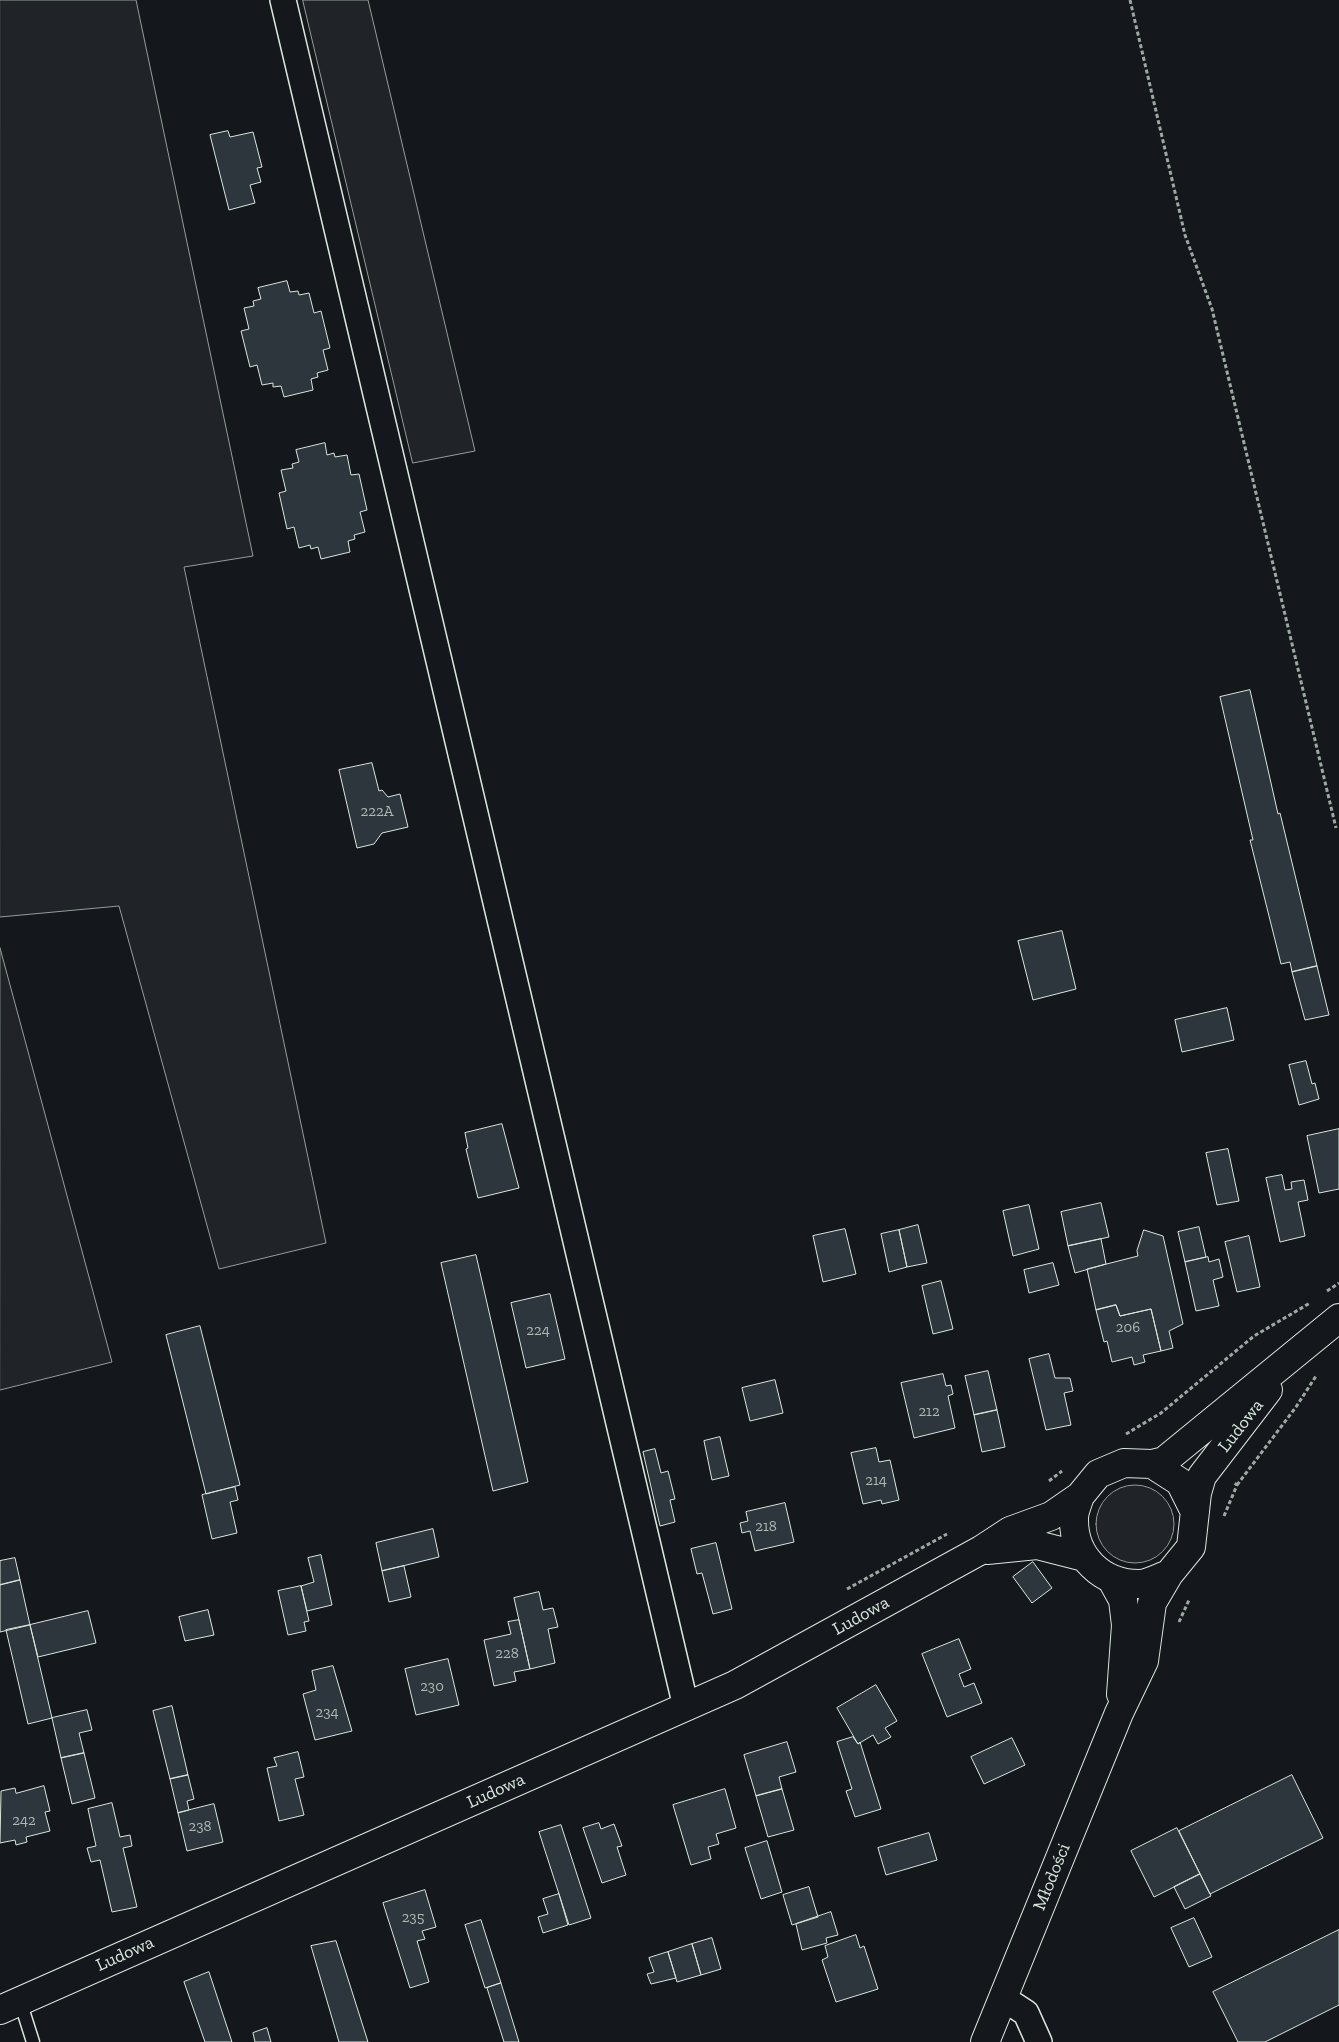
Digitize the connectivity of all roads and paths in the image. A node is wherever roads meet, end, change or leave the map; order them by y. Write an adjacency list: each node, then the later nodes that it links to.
1 (283, 0): 23 (street)
2 (1130, 0): 3 (path)
3 (1336, 828)
4 (1339, 1283): 5 (path)
5 (1324, 1294)
6 (1316, 1299): 10 (path)
7 (1339, 1318): 8 (main road, Ludowa)
8 (1302, 1346): 11 (main road, Ludowa); 16 (main road, Ludowa)
9 (1320, 1370): 13 (path)
10 (1120, 1437)
11 (1152, 1464): 15 (main road, Ludowa); 16 (main road)
12 (1064, 1471): 14 (path)
13 (1237, 1486)
14 (1041, 1487)
15 (1080, 1496): 18 (main road, Ludowa); 19 (main road, Ludowa)
16 (1195, 1512): 20 (main road, Ludowa)
17 (953, 1532): 22 (path)
18 (981, 1550): 19 (main road, Ludowa); 23 (main road, Ludowa)
19 (1084, 1557): 21 (main road, Ludowa)
20 (1169, 1574): 21 (main road, Ludowa); 24 (main road, Młodości)
21 (1112, 1580): 24 (main road, Młodości)
22 (844, 1591)
23 (686, 1707): 26 (main road, Ludowa)
24 (1119, 1713): 25 (main road, Młodości)
25 (1003, 1998): 28 (main road, Młodości); 29 (street)
26 (10, 2005): 27 (lane)
27 (33, 2042)
28 (985, 2042)
29 (1038, 2042)

